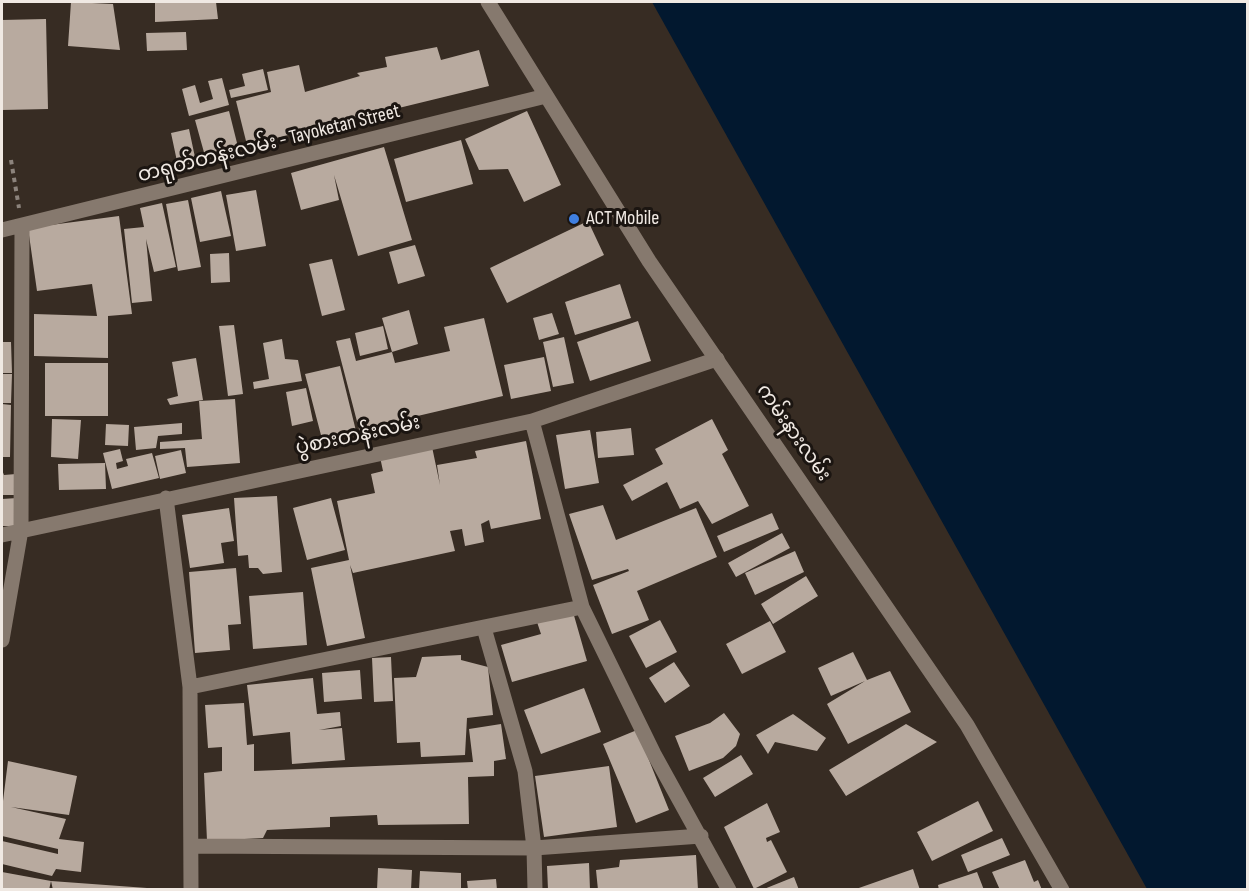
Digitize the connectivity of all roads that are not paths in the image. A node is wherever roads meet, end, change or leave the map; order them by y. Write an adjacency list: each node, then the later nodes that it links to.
1 (488, 2): 2 (street, ကမ်းနားလမ်း)
2 (546, 96): 3 (street, တရုတ်တန်းလမ်း - Tayoketan Street); 5 (street, ကမ်းနားလမ်း)
3 (22, 227): 4 (street, တရုတ်တန်းလမ်း - Tayoketan Street); 8 (street)
4 (2, 230)
5 (717, 359): 6 (street, ပွဲစားတန်းလမ်း); 20 (street, ကမ်းနားလမ်း)
6 (532, 421): 7 (street, ပွဲစားတန်းလမ်း); 10 (street)
7 (166, 498): 8 (street, ပွဲစားတန်းလမ်း); 13 (street)
8 (21, 530): 9 (street, ပွဲစားတန်းလမ်း); 12 (street)
9 (2, 534)
10 (582, 607): 11 (street); 14 (street)
11 (484, 628): 13 (street); 16 (street)
12 (2, 640)
13 (190, 687): 15 (street)
14 (701, 836): 16 (street); 19 (street)
15 (191, 846): 16 (street); 17 (street)
16 (534, 848): 18 (street)
17 (191, 890)
18 (535, 890)
19 (729, 890)
20 (1062, 890)

